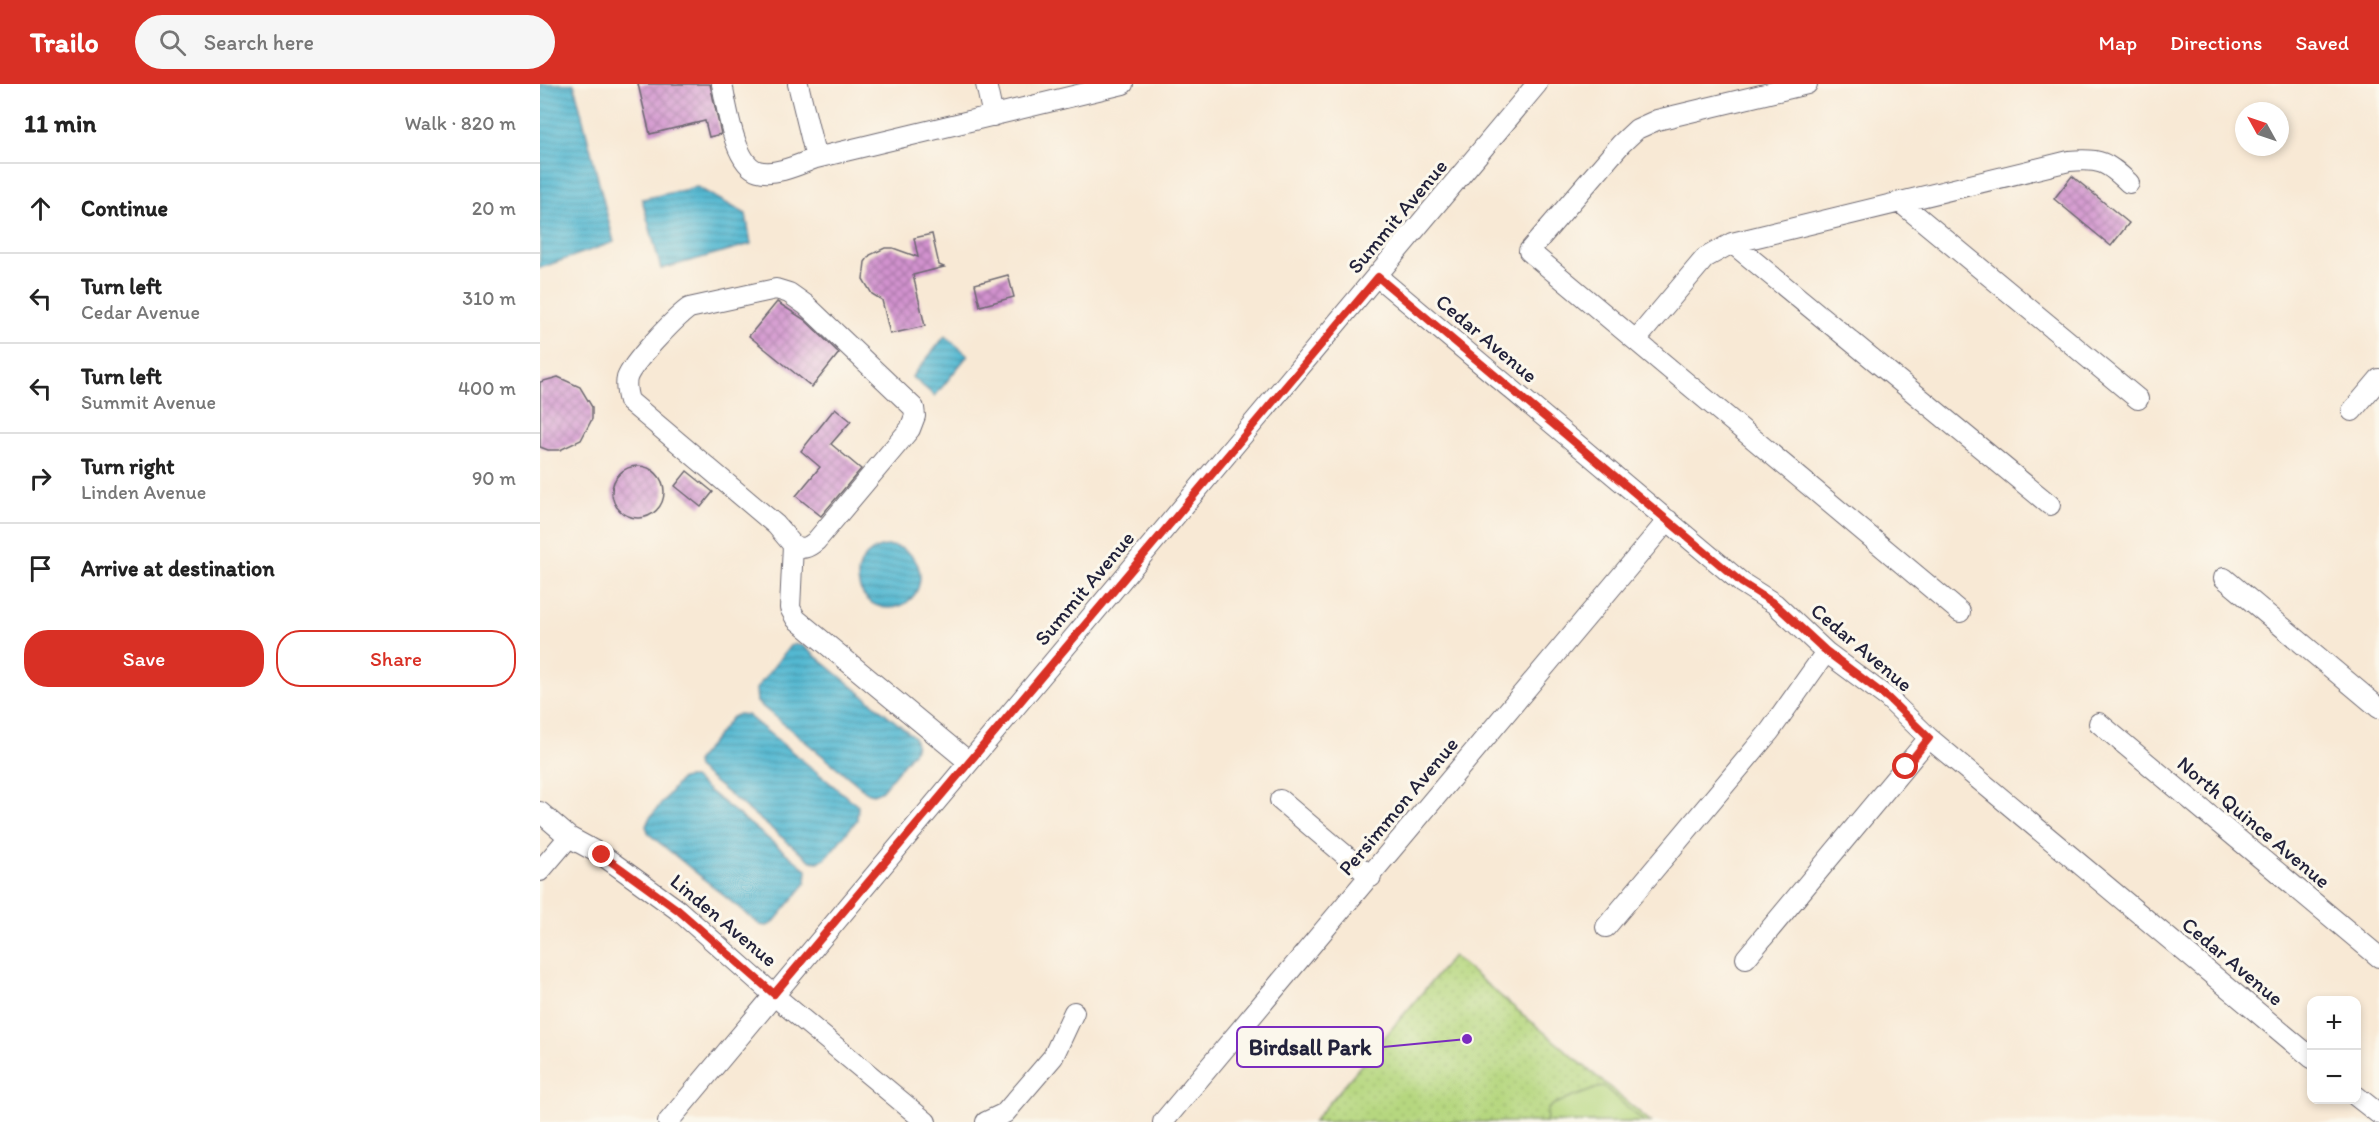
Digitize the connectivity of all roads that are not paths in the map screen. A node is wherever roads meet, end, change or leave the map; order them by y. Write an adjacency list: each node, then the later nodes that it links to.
1 (722, 84): 8 (street)
2 (798, 84): 8 (street)
3 (986, 84): 7 (street)
4 (1123, 84): 7 (street)
5 (1537, 84): 12 (street, Summit Avenue)
6 (1807, 84): 13 (street)
7 (993, 116): 8 (street)
8 (816, 158)
9 (2129, 183): 10 (street)
10 (1900, 202): 11 (street); 15 (street)
11 (1732, 243): 13 (street); 17 (street)
12 (1378, 277): 18 (street, Cedar Avenue); 26 (street, Summit Avenue)
13 (1636, 340): 21 (street)
14 (2379, 379): 16 (street)
15 (2139, 399)
16 (2352, 411)
17 (2050, 505)
18 (1668, 520): 22 (street, Cedar Avenue); 31 (street, Persimmon Avenue)
19 (793, 545): 19 (street); 26 (street)
20 (2224, 578): 23 (street)
21 (1960, 612)
22 (1826, 651): 25 (street, Cedar Avenue); 32 (street)
23 (2375, 697)
24 (2099, 723): 33 (street, North Quince Avenue)
25 (1929, 738): 34 (street); 37 (street, Cedar Avenue)
26 (969, 762): 35 (street, Summit Avenue)
27 (1280, 800): 31 (street)
28 (540, 813): 29 (street, Linden Avenue)
29 (569, 837): 30 (street); 35 (street, Linden Avenue)
30 (540, 871)
31 (1371, 877): 41 (street, Persimmon Avenue)
32 (1606, 927)
33 (2379, 957)
34 (1746, 958)
35 (774, 994): 38 (street, Summit Avenue); 39 (street, Linden Avenue)
36 (1074, 1012): 40 (street)
37 (2307, 1054)
38 (668, 1122)
39 (926, 1122)
40 (986, 1122)
41 (1163, 1122)

